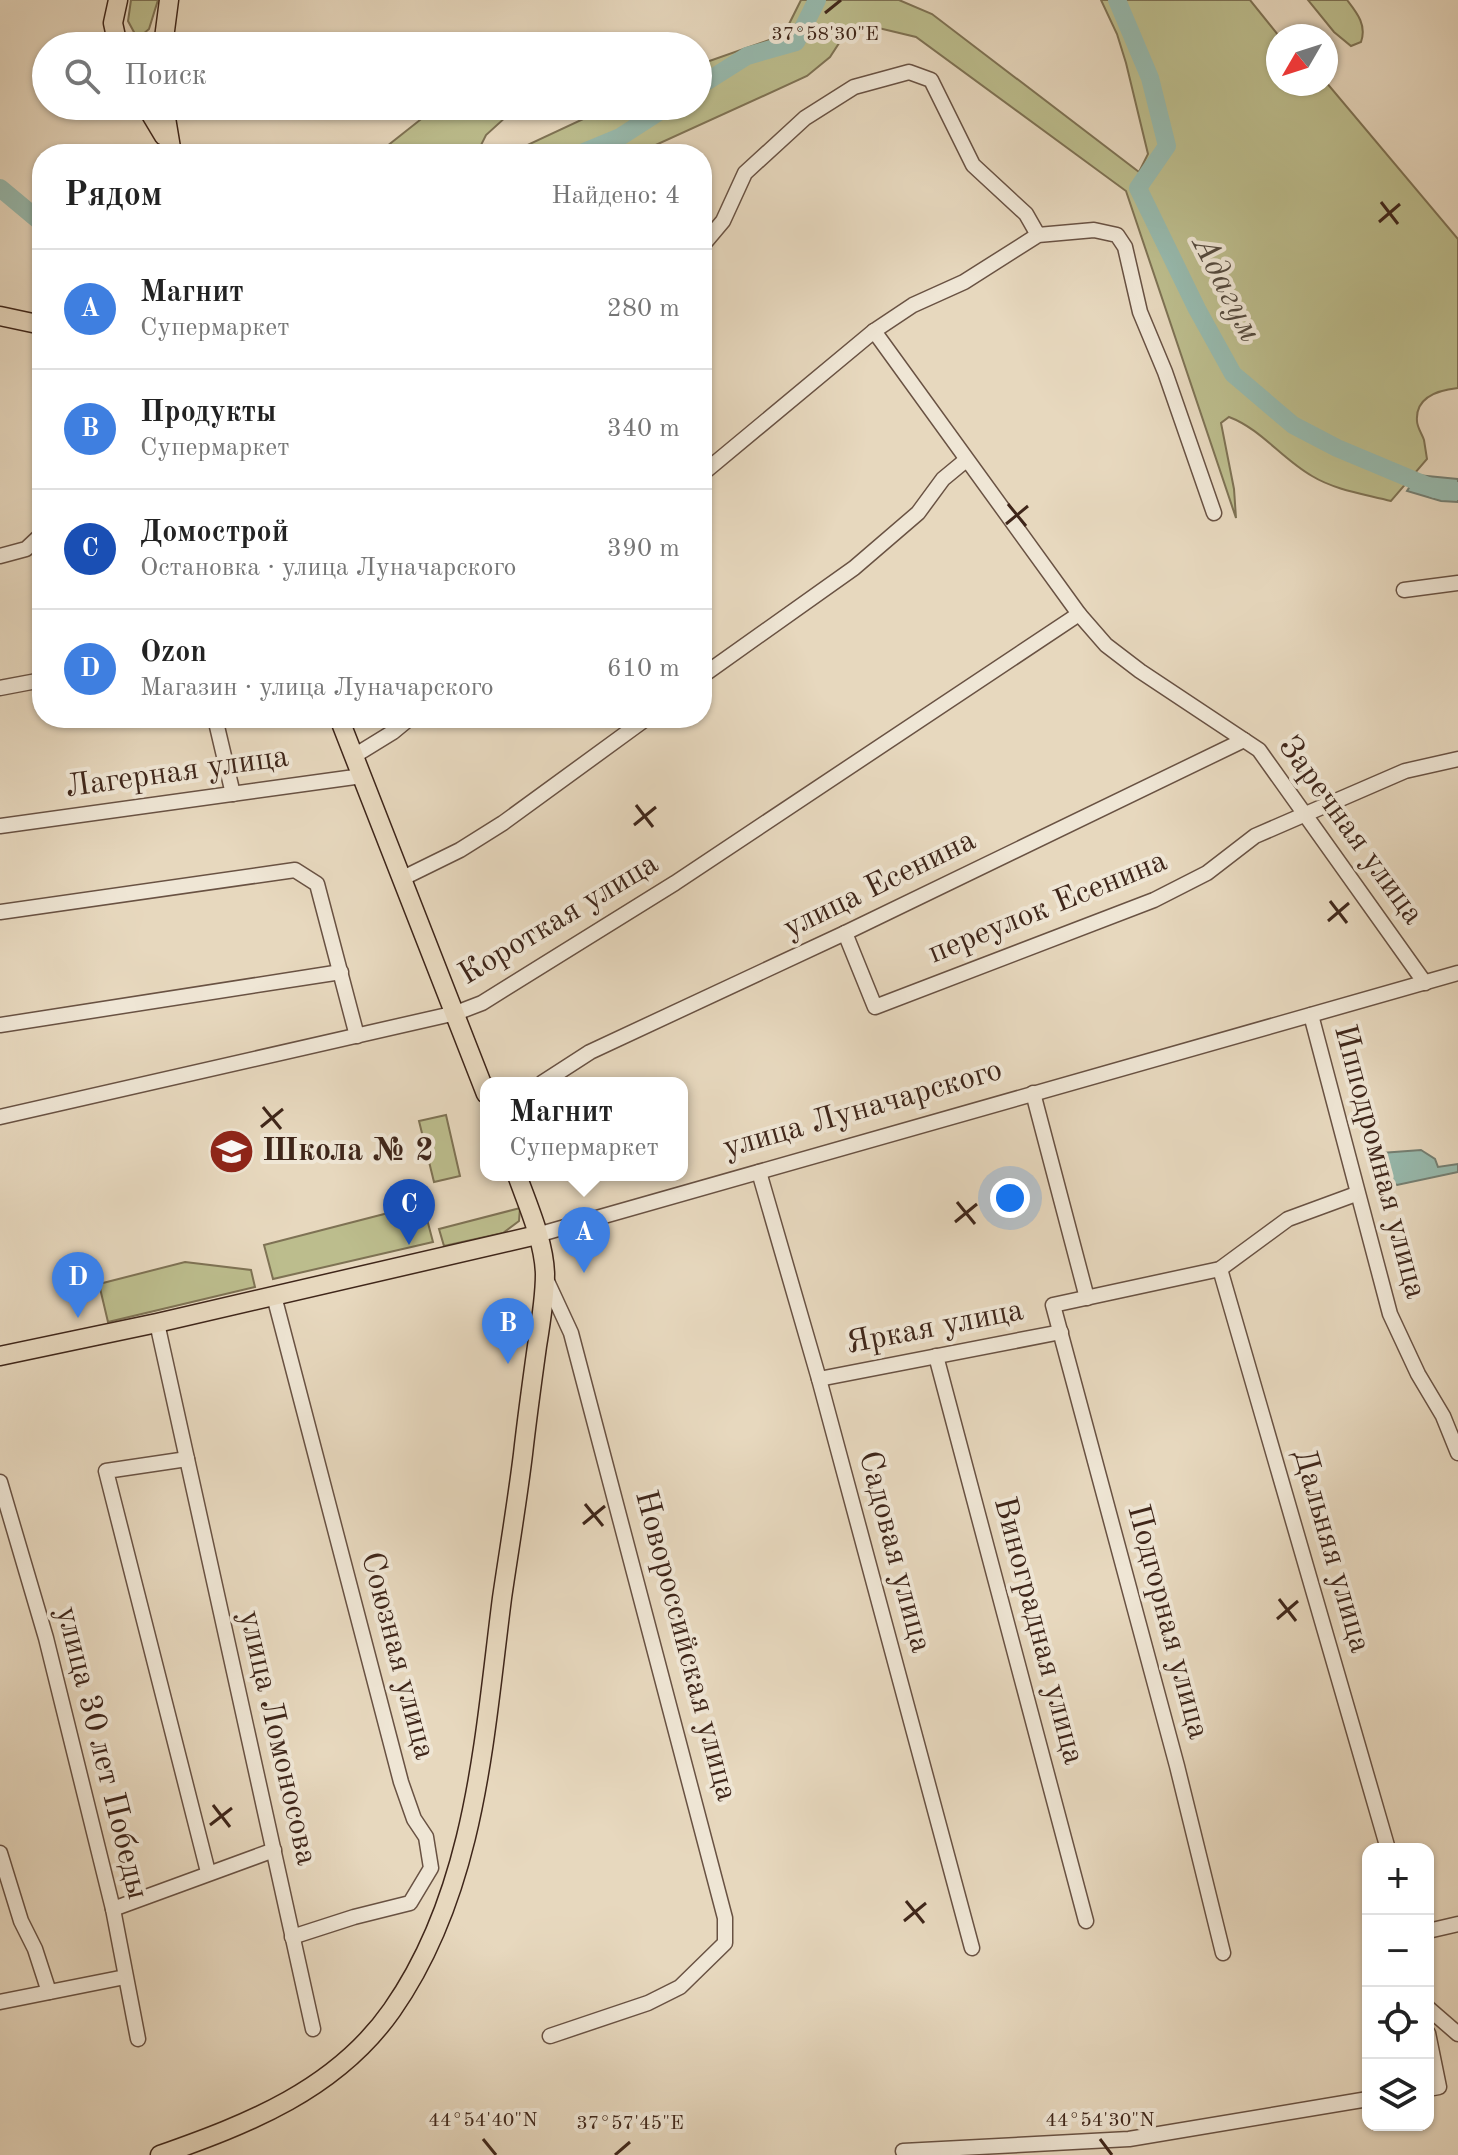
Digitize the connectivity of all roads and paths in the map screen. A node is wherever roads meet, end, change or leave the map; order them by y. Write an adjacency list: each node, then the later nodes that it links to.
1 (118, 0): 3 (main road)
2 (169, 0): 4 (main road)
3 (115, 32)
4 (165, 32)
5 (154, 120): 7 (main road)
6 (166, 120): 8 (main road)
7 (168, 144)
8 (169, 144)
9 (712, 234): 10 (street)
10 (1038, 235): 13 (street); 16 (street)
11 (0, 316): 12 (main road)
12 (32, 323)
13 (874, 331): 14 (street, Заречная улица); 15 (street)
14 (966, 460): 21 (street, Заречная улица); 22 (street)
15 (712, 466)
16 (1214, 513)
17 (32, 543): 18 (street)
18 (0, 556)
19 (1458, 583): 20 (street)
20 (1404, 590)
21 (1079, 614): 29 (street, Заречная улица); 42 (street, Короткая улица)
22 (712, 669)
23 (32, 682): 24 (street)
24 (0, 688)
25 (217, 728): 33 (street)
26 (343, 728): 30 (main road)
27 (398, 728): 30 (street)
28 (633, 728): 36 (street)
29 (1244, 740): 34 (street, Заречная улица); 38 (street, улица Есенина)
30 (354, 756): 32 (main road)
31 (1458, 759): 34 (street)
32 (362, 776): 33 (street, Лагерная улица); 36 (main road)
33 (233, 794): 35 (street, Лагерная улица)
34 (1306, 814): 38 (street, переулок Есенина); 41 (street, Заречная улица)
35 (0, 826)
36 (403, 878): 42 (main road)
37 (0, 912): 39 (street)
38 (845, 933): 46 (street, улица Есенина)
39 (341, 972): 44 (street); 45 (street)
40 (1458, 973): 41 (street, улица Луначарского)
41 (1425, 983): 43 (street, улица Луначарского)
42 (456, 1013): 45 (street, Короткая улица); 47 (main road)
43 (1311, 1015): 48 (street, улица Луначарского); 52 (street, Ипподромная улица)
44 (0, 1025)
45 (357, 1036): 49 (street, Короткая улица)
46 (551, 1077)
47 (480, 1078)
48 (1033, 1093): 50 (street, улица Луначарского); 57 (street)
49 (0, 1117)
50 (759, 1172): 53 (street, улица Луначарского); 63 (street, Садовая улица)
51 (519, 1181): 53 (main road, Новороссийская улица)
52 (1356, 1194): 54 (street, Яркая улица); 64 (street, Ипподромная улица)
53 (537, 1235): 55 (main road, Новороссийская улица); 56 (main road, улица Луначарского)
54 (1220, 1269): 57 (street, Яркая улица); 67 (street, Дальняя улица)
55 (545, 1278): 84 (street, Новороссийская улица); 90 (main road)
56 (274, 1296): 59 (main road, улица Луначарского); 75 (street, Союзная улица)
57 (1087, 1298): 58 (street, Яркая улица)
58 (1053, 1305): 60 (street, Подгорная улица)
59 (157, 1323): 61 (main road, улица Луначарского); 65 (street, улица Ломоносова)
60 (1061, 1332): 62 (street, Яркая улица); 77 (street, Подгорная улица)
61 (0, 1356)
62 (936, 1356): 63 (street, Яркая улица); 72 (street, Виноградная улица)
63 (819, 1379): 76 (street, Садовая улица)
64 (1458, 1453)
65 (187, 1459): 68 (street, улица Ломоносова); 70 (street)
66 (0, 1482): 71 (street, улица 30 лет Победы)
67 (1386, 1843)
68 (274, 1850): 70 (street); 75 (street, улица Ломоносова)
69 (0, 1853): 79 (street)
70 (208, 1872): 71 (street)
71 (113, 1909): 78 (street, улица 30 лет Победы)
72 (1086, 1921)
73 (1458, 1924): 74 (street)
74 (1434, 1930)
75 (292, 1937): 82 (street, улица Ломоносова)
76 (972, 1948)
77 (1223, 1953)
78 (125, 1977): 79 (street); 85 (street, улица 30 лет Победы)
79 (49, 1992): 80 (street)
80 (0, 2002)
81 (1434, 2013): 83 (street)
82 (313, 2029)
83 (1458, 2034)
84 (550, 2036)
85 (138, 2039)
86 (1434, 2062): 87 (street)
87 (1434, 2088)
88 (1362, 2100): 89 (street)
89 (903, 2151)
90 (160, 2155)

